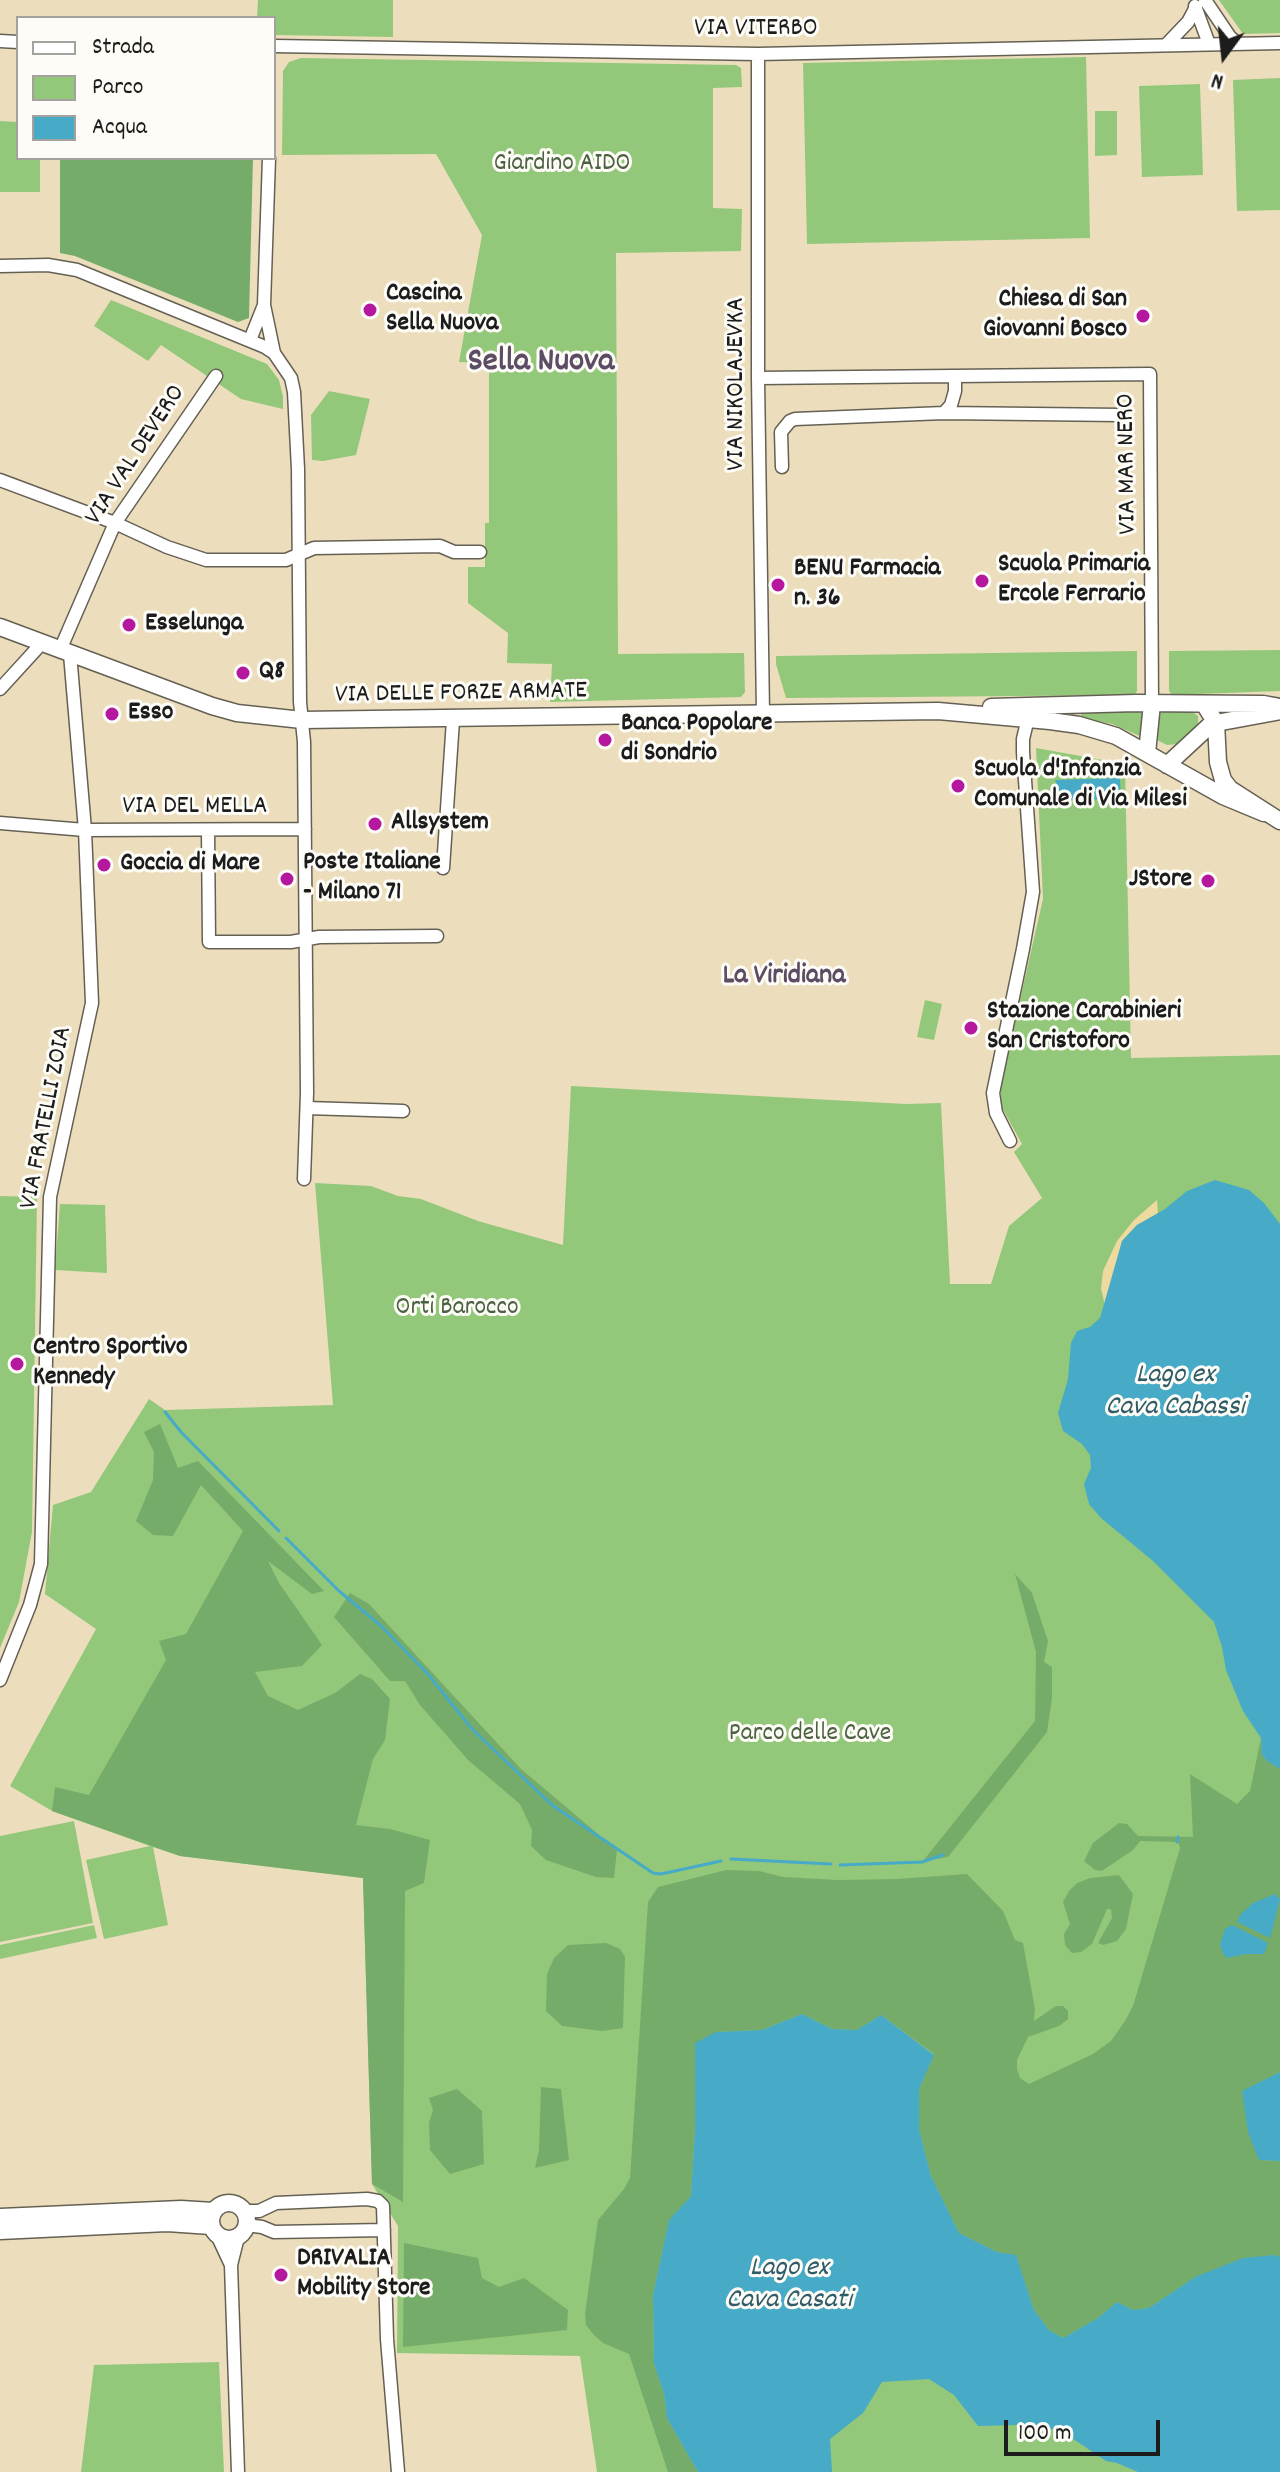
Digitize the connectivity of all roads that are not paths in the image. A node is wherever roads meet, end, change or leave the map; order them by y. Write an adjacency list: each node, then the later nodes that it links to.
1 (1198, 2): 3 (street); 4 (street); 5 (street)
2 (1280, 43): 5 (street, VIA VITERBO)
3 (1167, 44): 4 (street, VIA VITERBO); 7 (street, VIA VITERBO)
4 (1209, 44): 5 (street, VIA VITERBO)
5 (1238, 44)
6 (276, 46): 7 (street, VIA VITERBO)
7 (758, 54): 15 (street, VIA NIKOLAJEVKA)
8 (269, 160): 10 (street)
9 (0, 266): 11 (street)
10 (264, 305): 11 (street); 12 (street)
11 (250, 340): 12 (street)
12 (274, 353): 22 (street)
13 (216, 376): 20 (street, VIA VAL DEVERO)
14 (955, 377): 15 (street, VIA MAR NERO); 16 (street); 28 (street, VIA MAR NERO)
15 (758, 378): 32 (street, VIA NIKOLAJEVKA)
16 (944, 413): 17 (street); 18 (street)
17 (1121, 415)
18 (782, 467)
19 (0, 480): 20 (street)
20 (115, 523): 22 (street); 25 (street, VIA VAL DEVERO)
21 (480, 552): 22 (street)
22 (298, 556): 34 (street)
23 (0, 627): 24 (street, VIA DELLE FORZE ARMATE)
24 (42, 643): 25 (street, VIA DELLE FORZE ARMATE); 26 (street)
25 (65, 652): 34 (street, VIA DELLE FORZE ARMATE); 45 (street, VIA FRATELLI ZOIA)
26 (0, 689)
27 (1073, 704): 28 (street, VIA DELLE FORZE ARMATE); 31 (street, VIA DELLE FORZE ARMATE); 33 (street)
28 (1152, 704): 29 (street, VIA DELLE FORZE ARMATE); 39 (street)
29 (1204, 704): 30 (street); 37 (street, VIA DELLE FORZE ARMATE)
30 (1280, 709): 37 (street)
31 (938, 711): 32 (street, VIA DELLE FORZE ARMATE); 33 (street, VIA DELLE FORZE ARMATE)
32 (763, 713): 35 (street, VIA DELLE FORZE ARMATE)
33 (1028, 718): 36 (street, VIA DELLE FORZE ARMATE); 38 (street)
34 (302, 720): 35 (street, VIA DELLE FORZE ARMATE); 44 (street)
35 (453, 720): 47 (street)
36 (1050, 721): 38 (street); 39 (street, VIA DELLE FORZE ARMATE)
37 (1216, 723): 40 (street); 41 (street, VIA DELLE FORZE ARMATE)
38 (1023, 752): 52 (street)
39 (1147, 753): 40 (street, VIA DELLE FORZE ARMATE)
40 (1167, 765): 41 (street, VIA DELLE FORZE ARMATE)
41 (1264, 813): 42 (street, VIA DELLE FORZE ARMATE)
42 (1280, 821)
43 (0, 823): 45 (street, VIA DEL MELLA)
44 (305, 829): 46 (street, VIA DEL MELLA); 49 (street)
45 (85, 830): 46 (street, VIA DEL MELLA); 54 (street, VIA FRATELLI ZOIA)
46 (208, 830): 49 (street)
47 (443, 868)
48 (437, 936): 49 (street)
49 (305, 940): 50 (street)
50 (307, 1108): 51 (street); 53 (street)
51 (403, 1111)
52 (1010, 1141)
53 (304, 1179)
54 (0, 1680)
55 (0, 2217): 56 (street)
56 (214, 2224): 57 (street); 57 (street); 59 (street); 60 (street)
57 (243, 2224): 58 (street); 58 (street); 60 (street)
58 (384, 2230): 62 (street)
59 (0, 2231)
60 (231, 2265): 61 (street)
61 (238, 2472)
62 (398, 2472)

